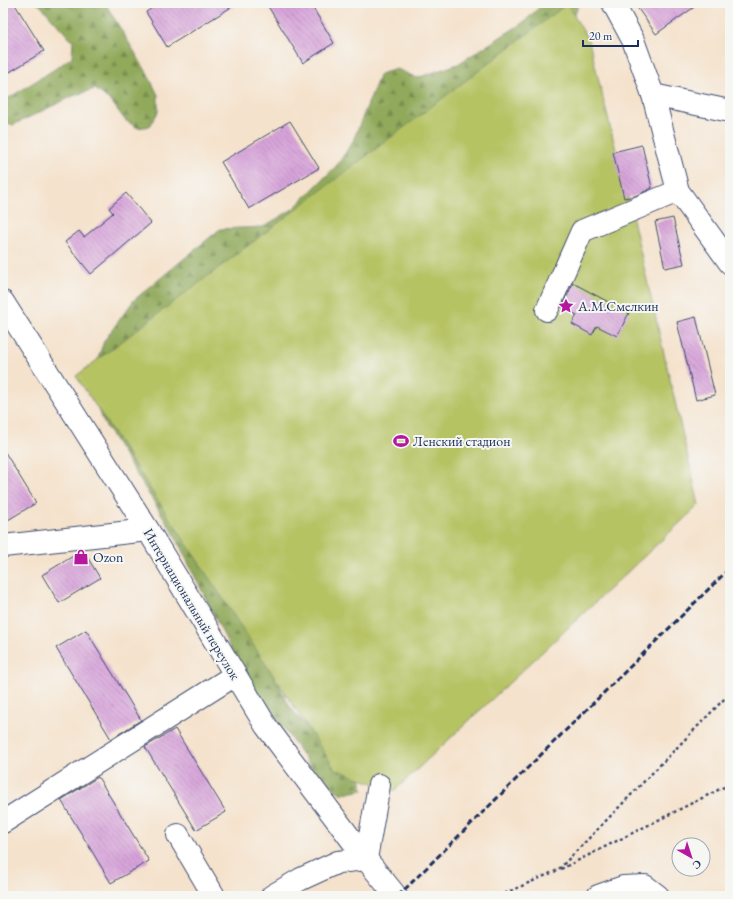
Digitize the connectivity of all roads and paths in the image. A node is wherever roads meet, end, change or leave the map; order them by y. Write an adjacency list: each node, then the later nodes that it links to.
1 (613, 3): 2 (street)
2 (653, 95): 3 (street); 4 (street)
3 (730, 111)
4 (678, 191): 5 (street); 7 (street)
5 (730, 263)
6 (3, 302): 8 (street, Интернациональный переулок)
7 (547, 310)
8 (148, 530): 9 (street); 10 (street, Интернациональный переулок)
9 (3, 546)
10 (235, 675): 14 (street); 16 (street, Интернациональный переулок)
11 (730, 694): 17 (path)
12 (730, 784): 17 (path)
13 (379, 785): 16 (street)
14 (3, 822)
15 (178, 834): 18 (street)
16 (366, 859): 19 (street); 20 (street, Интернациональный переулок)
17 (558, 870): 21 (path)
18 (214, 896)
19 (272, 896)
20 (396, 896)
21 (499, 896)
22 (598, 896): 23 (street)
23 (658, 896)

